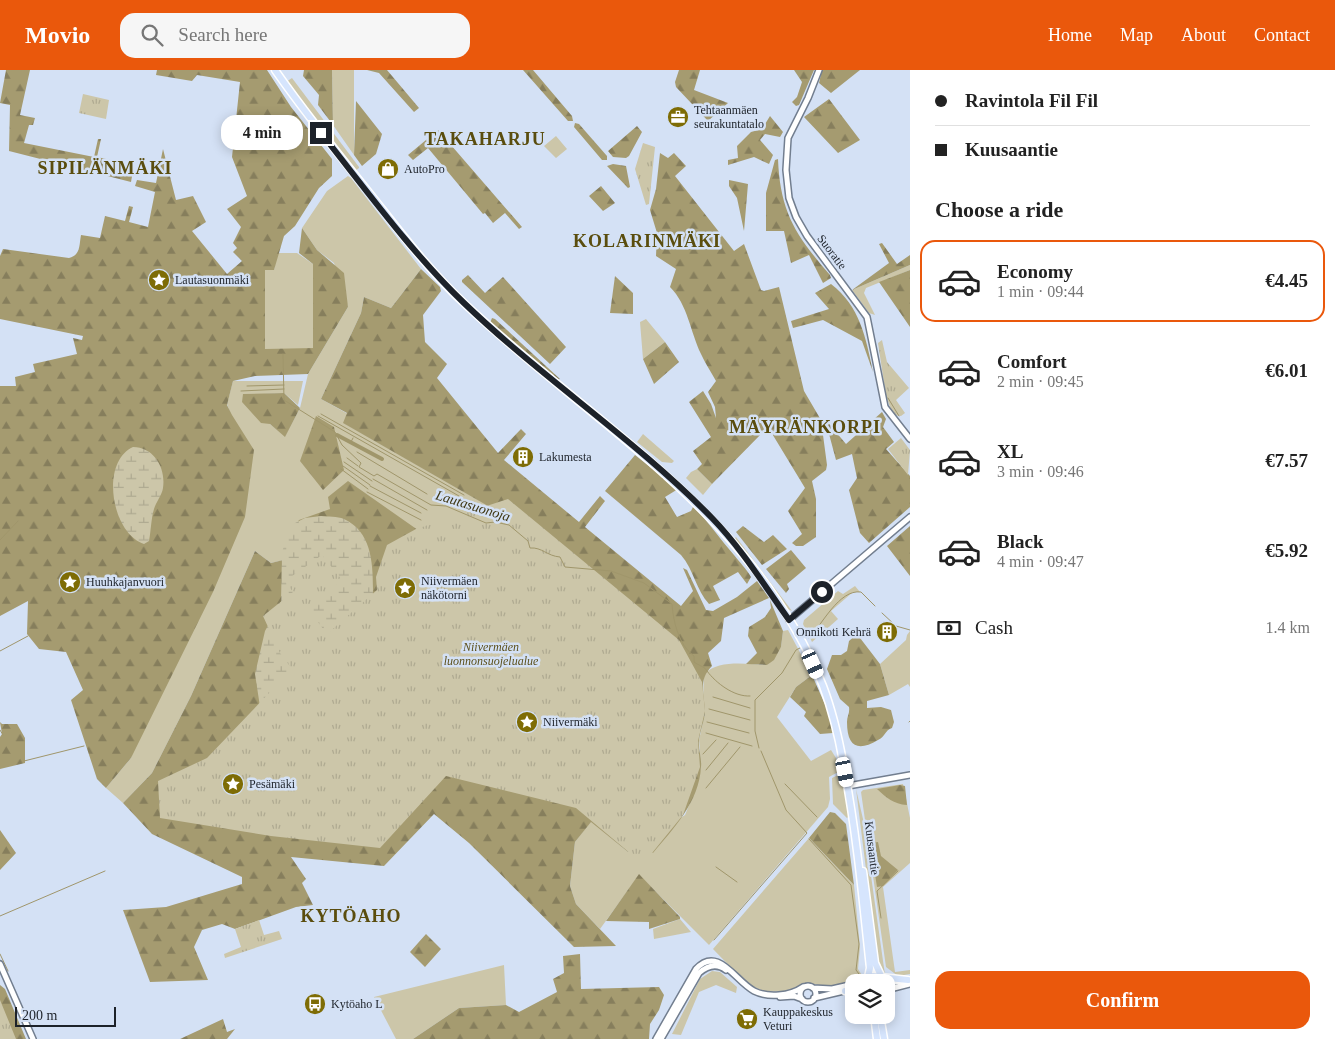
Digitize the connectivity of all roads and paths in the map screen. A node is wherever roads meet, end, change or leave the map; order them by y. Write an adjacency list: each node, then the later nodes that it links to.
1 (275, 70): 5 (main road, Kuusaantie)
2 (819, 70): 3 (street, Suoratie)
3 (910, 439)
4 (910, 517): 5 (street)
5 (789, 620): 7 (main road, Kuusaantie)
6 (910, 775): 7 (street)
7 (850, 786): 10 (main road, Kuusaantie); 11 (main road, Kuusaantie)
8 (0, 964): 23 (street)
9 (709, 964): 16 (street); 20 (street); 24 (street); 25 (street)
10 (867, 974)
11 (880, 974)
12 (895, 981): 13 (main road)
13 (909, 981): 15 (street)
14 (845, 986): 17 (street)
15 (895, 986)
16 (803, 988): 17 (street); 20 (street)
17 (813, 988): 19 (street)
18 (845, 991): 19 (street)
19 (814, 998): 20 (street)
20 (802, 999)
21 (875, 1024): 26 (main road)
22 (882, 1024): 27 (main road)
23 (33, 1039)
24 (656, 1039)
25 (661, 1039)
26 (877, 1039)
27 (884, 1039)

